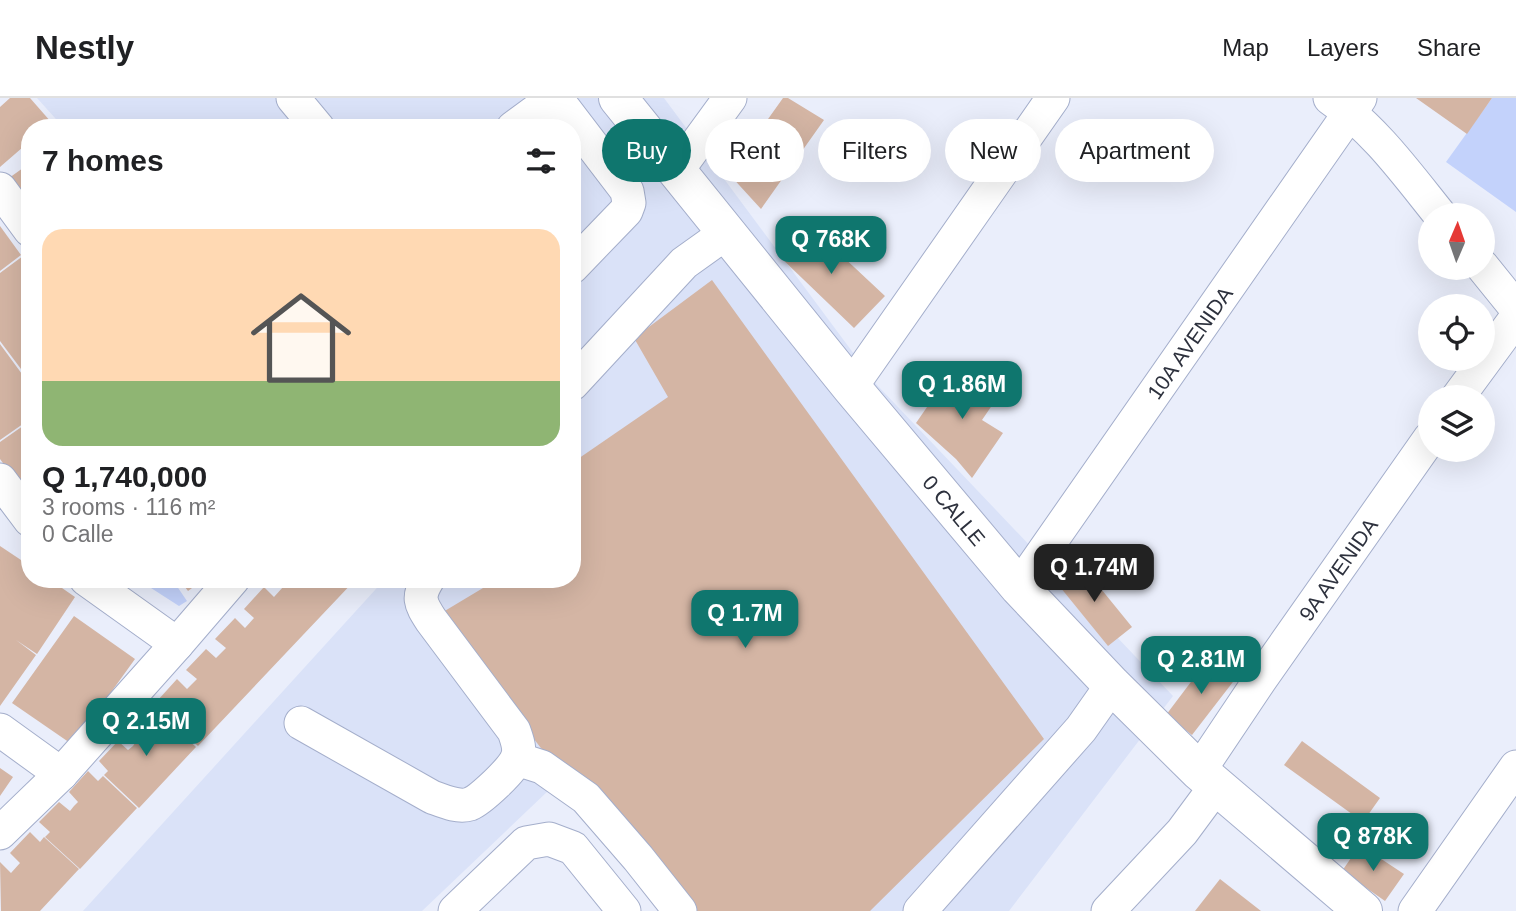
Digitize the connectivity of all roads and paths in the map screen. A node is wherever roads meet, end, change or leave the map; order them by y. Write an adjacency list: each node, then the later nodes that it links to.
1 (293, 98): 7 (street)
2 (555, 98): 8 (street); 9 (street)
3 (618, 98): 10 (main road, 0 CALLE)
4 (730, 98): 12 (street)
5 (1053, 98): 24 (street)
6 (1347, 103): 15 (street); 30 (street, 10A AVENIDA)
7 (310, 119)
8 (526, 119)
9 (571, 119)
10 (634, 119)
11 (581, 132): 18 (street)
12 (691, 151)
13 (684, 182): 17 (main road, 0 CALLE)
14 (0, 190): 16 (street)
15 (1430, 203)
16 (21, 217)
17 (726, 233): 22 (street); 24 (main road, 0 CALLE)
18 (581, 258)
19 (1494, 280): 20 (street)
20 (1516, 307)
21 (1516, 318): 23 (street)
22 (581, 374)
23 (1467, 385)
24 (851, 387): 30 (main road, 0 CALLE)
25 (1418, 455): 41 (street, 9A AVENIDA)
26 (0, 480): 27 (street)
27 (21, 508)
28 (0, 520): 29 (street)
29 (21, 534)
30 (1019, 587): 35 (main road, 0 CALLE)
31 (99, 588): 34 (street)
32 (225, 588): 34 (street)
33 (422, 588): 38 (street)
34 (177, 644): 40 (street)
35 (1112, 685): 41 (main road, 0 CALLE); 47 (street)
36 (301, 723): 38 (street)
37 (0, 730): 40 (street)
38 (517, 759): 46 (street)
39 (1516, 767): 49 (street)
40 (61, 774): 42 (street)
41 (1208, 778): 43 (main road, 0 CALLE); 48 (street, 9A AVENIDA)
42 (0, 832)
43 (1344, 905)
44 (454, 911): 45 (street)
45 (624, 911)
46 (680, 911)
47 (920, 911)
48 (1108, 911)
49 (1415, 911)

